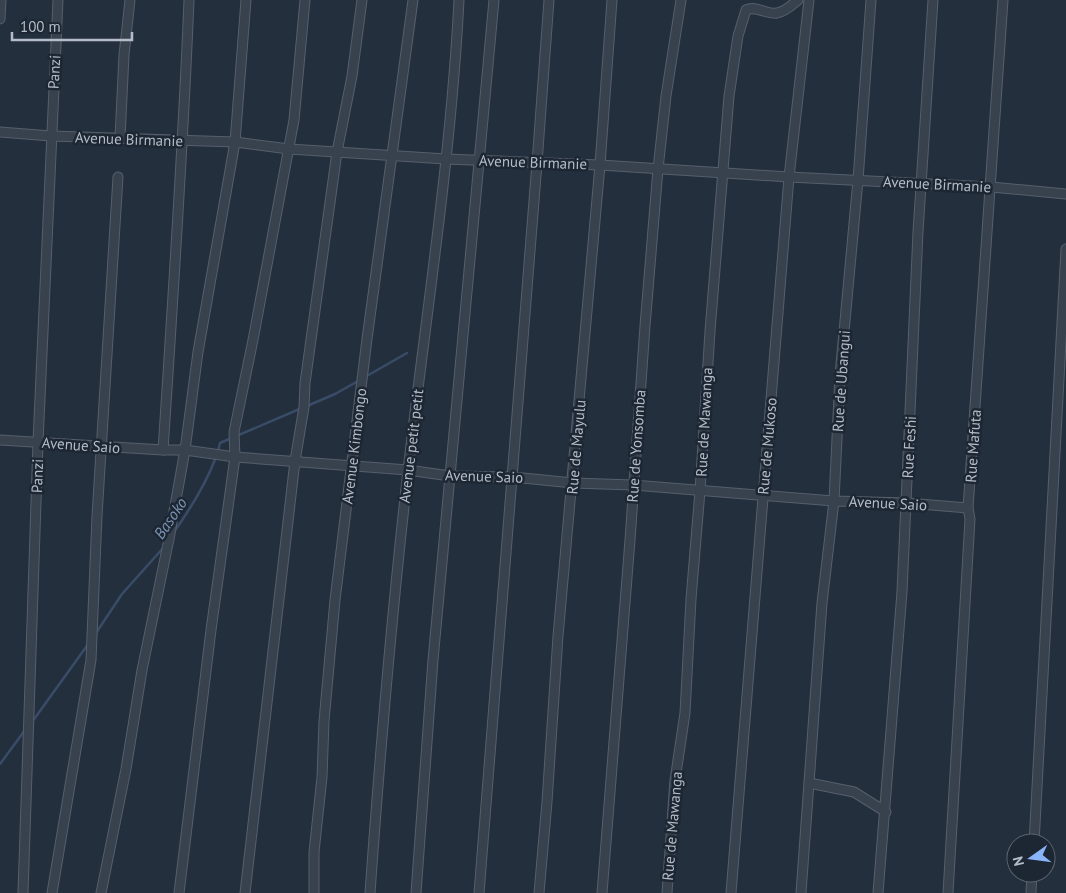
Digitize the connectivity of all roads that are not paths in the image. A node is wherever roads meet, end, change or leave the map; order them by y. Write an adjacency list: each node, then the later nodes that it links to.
1 (1, 0): 19 (street)
2 (58, 0): 21 (street, Panzi)
3 (130, 0): 22 (street)
4 (189, 0): 23 (street)
5 (246, 0): 24 (street)
6 (305, 0): 25 (street)
7 (362, 0): 26 (street)
8 (413, 0): 27 (street, Avenue Kimbongo)
9 (459, 0): 28 (street, Avenue petit petit)
10 (494, 0): 29 (street)
11 (548, 0): 30 (street)
12 (612, 0): 31 (street, Rue de Mayulu)
13 (681, 0): 32 (street, Rue de Yonsomba)
14 (798, 0): 33 (street, Rue de Mawanga)
15 (809, 0): 35 (street, Rue de Mukoso)
16 (871, 0): 36 (street, Rue de Ubangui)
17 (933, 0): 37 (street, Rue Feshi)
18 (1003, 0): 38 (street, Rue Mafuta)
19 (0, 19)
20 (0, 132): 21 (street, Avenue Birmanie)
21 (51, 136): 22 (street, Avenue Birmanie); 42 (street, Panzi)
22 (120, 138): 23 (street, Avenue Birmanie)
23 (184, 140): 24 (street, Avenue Birmanie); 44 (street)
24 (235, 142): 25 (street, Avenue Birmanie); 45 (street)
25 (289, 149): 26 (street, Avenue Birmanie); 46 (street)
26 (337, 152): 27 (street, Avenue Birmanie); 47 (street)
27 (392, 155): 28 (street, Avenue Birmanie); 48 (street, Avenue Kimbongo)
28 (446, 159): 29 (street, Avenue Birmanie); 49 (street, Avenue petit petit)
29 (480, 160): 30 (street, Avenue Birmanie); 50 (street)
30 (537, 163): 31 (street, Avenue Birmanie); 51 (street)
31 (600, 165): 32 (street, Avenue Birmanie); 52 (street, Rue de Mayulu)
32 (658, 169): 33 (street, Avenue Birmanie); 53 (street, Rue de Yonsomba)
33 (722, 173): 35 (street, Avenue Birmanie); 54 (street, Rue de Mawanga)
34 (118, 177): 43 (street)
35 (789, 177): 36 (street, Avenue Birmanie); 55 (street, Rue de Mukoso)
36 (858, 180): 37 (street, Avenue Birmanie); 56 (street, Rue de Ubangui)
37 (922, 184): 38 (street, Avenue Birmanie); 57 (street, Rue Feshi)
38 (991, 187): 39 (street, Avenue Birmanie); 58 (street, Rue Mafuta)
39 (1066, 194)
40 (1066, 249): 61 (street)
41 (0, 440): 42 (street, Avenue Saio)
42 (38, 442): 43 (street, Avenue Saio); 62 (street, Panzi)
43 (102, 446): 44 (street, Avenue Saio); 63 (street)
44 (163, 450): 45 (street, Avenue Saio)
45 (185, 450): 46 (street, Avenue Saio); 64 (street)
46 (235, 453): 47 (street, Avenue Saio); 65 (street)
47 (295, 462): 48 (street, Avenue Saio); 66 (street)
48 (352, 467): 49 (street, Avenue Saio); 67 (street, Avenue Kimbongo)
49 (408, 470): 50 (street, Avenue Saio); 68 (street, Avenue petit petit)
50 (450, 476): 51 (street, Avenue Saio); 69 (street)
51 (513, 477): 52 (street, Avenue Saio); 70 (street)
52 (573, 482): 53 (street, Avenue Saio); 71 (street, Rue de Mayulu)
53 (633, 485): 54 (street, Avenue Saio); 72 (street, Rue de Yonsomba)
54 (700, 491): 55 (street, Avenue Saio); 73 (street, Rue de Mawanga)
55 (764, 495): 56 (street, Avenue Saio); 74 (street, Rue de Mukoso)
56 (834, 500): 57 (street, Avenue Saio); 59 (street, Rue de Ubangui)
57 (907, 503): 58 (street, Avenue Saio); 60 (street, Rue Feshi)
58 (968, 508): 77 (street, Rue Mafuta)
59 (809, 783): 60 (street); 75 (street)
60 (885, 816): 76 (street, Rue Feshi)
61 (1035, 833)
62 (23, 893)
63 (52, 893)
64 (101, 893)
65 (180, 893)
66 (245, 893)
67 (314, 893)
68 (370, 893)
69 (416, 893)
70 (479, 893)
71 (539, 893)
72 (602, 893)
73 (666, 893)
74 (731, 893)
75 (801, 893)
76 (878, 893)
77 (948, 893)

